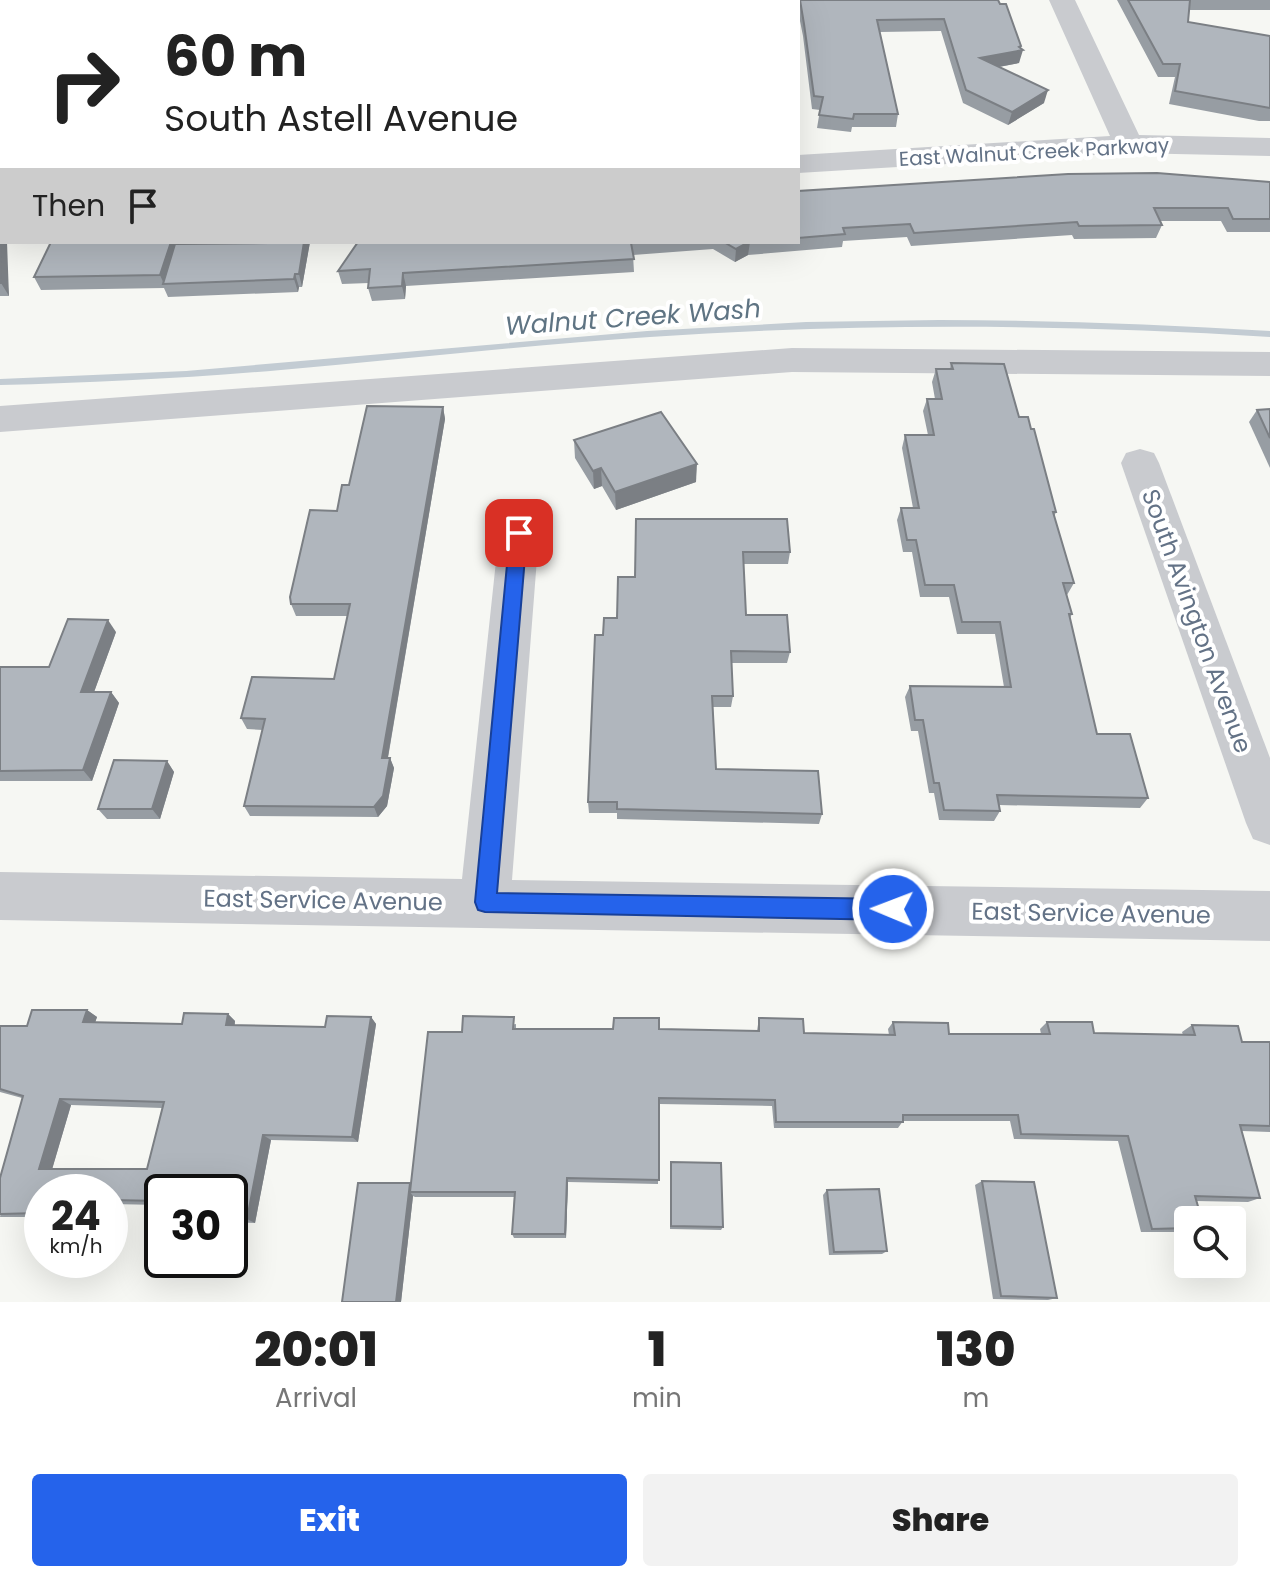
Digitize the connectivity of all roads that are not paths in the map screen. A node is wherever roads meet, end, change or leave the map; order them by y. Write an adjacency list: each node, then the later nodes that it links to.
1 (1062, 0): 2 (street)
2 (1128, 144): 3 (street, East Walnut Creek Parkway); 4 (street, East Walnut Creek Parkway)
3 (1270, 147)
4 (800, 164)
5 (1270, 364): 6 (street)
6 (0, 419)
7 (1140, 463): 9 (street, South Avington Avenue)
8 (519, 533): 11 (street)
9 (1270, 823)
10 (0, 896): 11 (street, East Service Avenue)
11 (485, 902): 12 (street, East Service Avenue)
12 (1270, 916)

